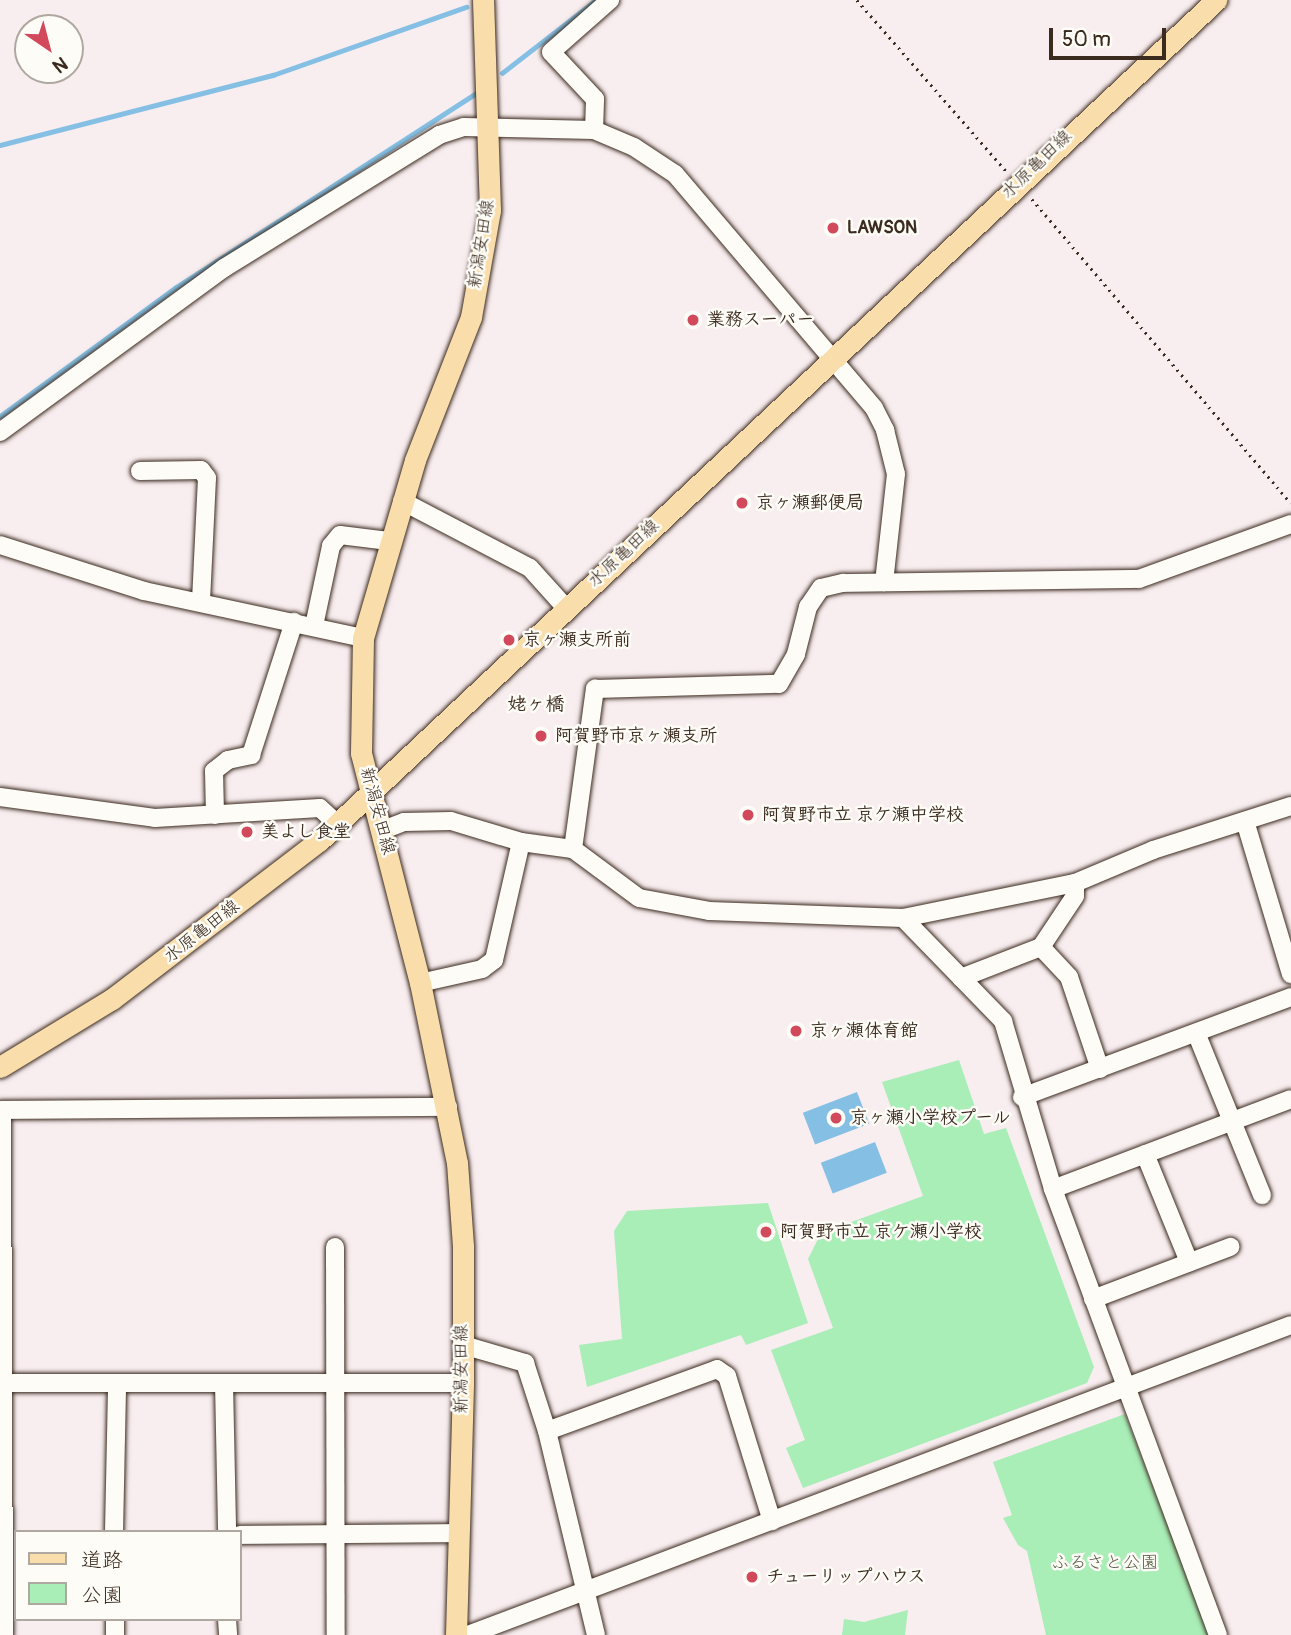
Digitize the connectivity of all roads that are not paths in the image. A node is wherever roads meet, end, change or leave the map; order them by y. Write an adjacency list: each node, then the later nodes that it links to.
1 (483, 0): 4 (main road, 新潟安田線)
2 (610, 0): 5 (street)
3 (1216, 0): 6 (main road, 水原亀田線)
4 (490, 128): 5 (street); 7 (street); 9 (main road, 新潟安田線)
5 (594, 130): 6 (street)
6 (832, 358): 13 (street); 15 (main road, 水原亀田線)
7 (0, 432)
8 (140, 471): 14 (street)
9 (402, 501): 11 (main road, 新潟安田線); 15 (street)
10 (1291, 524): 13 (street)
11 (389, 541): 17 (street); 18 (main road, 新潟安田線)
12 (0, 545): 14 (street)
13 (884, 582): 27 (street)
14 (201, 601): 16 (street)
15 (566, 608): 19 (main road, 水原亀田線)
16 (294, 622): 17 (street); 22 (street)
17 (314, 626): 18 (street)
18 (363, 638): 19 (main road, 新潟安田線)
19 (371, 789): 24 (main road, 水原亀田線); 25 (main road, 新潟安田線)
20 (0, 797): 22 (street)
21 (1291, 806): 23 (street)
22 (215, 815): 24 (street)
23 (1245, 821): 28 (street); 31 (street)
24 (337, 824): 36 (main road, 水原亀田線)
25 (383, 830): 26 (street); 33 (main road, 新潟安田線)
26 (520, 842): 27 (street); 33 (street)
27 (573, 849): 29 (street)
28 (1075, 883): 29 (street); 30 (street)
29 (903, 918): 32 (street)
30 (1041, 947): 32 (street); 37 (street)
31 (1291, 974)
32 (961, 978): 38 (street)
33 (420, 983): 40 (main road, 新潟安田線)
34 (1291, 997): 35 (street)
35 (1198, 1035): 37 (street); 41 (street)
36 (0, 1067)
37 (1100, 1069): 38 (street)
38 (1022, 1097): 43 (street)
39 (1291, 1099): 41 (street)
40 (448, 1107): 45 (street); 51 (main road, 新潟安田線)
41 (1231, 1122): 42 (street); 44 (street)
42 (1145, 1154): 43 (street); 48 (street)
43 (1053, 1189): 49 (street)
44 (1262, 1195)
45 (1, 1217): 52 (street)
46 (335, 1247): 55 (street)
47 (1230, 1247): 48 (street)
48 (1189, 1262): 49 (street)
49 (1093, 1299): 57 (street)
50 (1291, 1325): 57 (street)
51 (463, 1345): 56 (main road, 新潟安田線); 58 (street)
52 (4, 1383): 53 (street); 65 (street)
53 (117, 1383): 54 (street); 60 (street)
54 (224, 1383): 55 (street); 61 (street)
55 (335, 1383): 56 (street); 64 (street)
56 (463, 1383): 62 (main road, 新潟安田線)
57 (1128, 1387): 59 (street); 72 (street)
58 (547, 1431): 59 (street); 66 (street)
59 (772, 1521): 66 (street)
60 (114, 1530)
61 (227, 1530)
62 (458, 1533): 64 (street); 69 (main road, 新潟安田線)
63 (242, 1535): 64 (street)
64 (337, 1535): 68 (street)
65 (7, 1537): 67 (street)
66 (586, 1592): 70 (street); 71 (street)
67 (4, 1635)
68 (336, 1635)
69 (456, 1635)
70 (468, 1635)
71 (596, 1635)
72 (1219, 1635)

